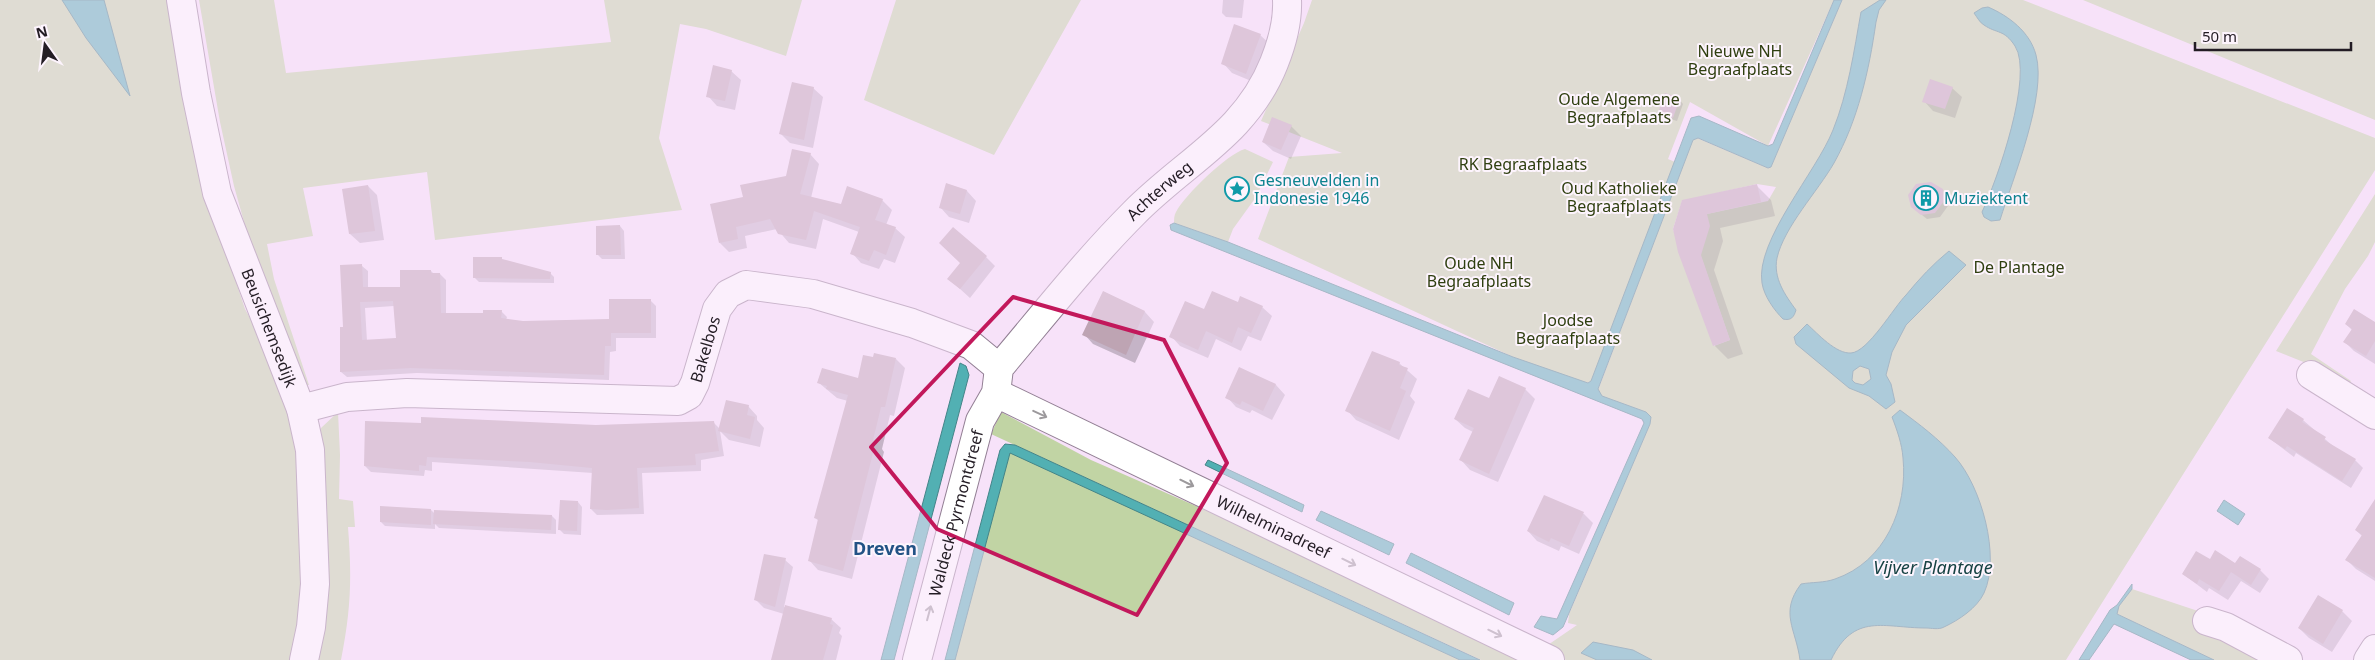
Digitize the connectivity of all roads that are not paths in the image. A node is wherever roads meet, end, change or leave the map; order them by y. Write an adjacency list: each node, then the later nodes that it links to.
1 (181, 0): 5 (street, Beusichemsedijk)
2 (1287, 0): 4 (street, Achterweg)
3 (2311, 375): 6 (street)
4 (998, 380): 5 (street, Bakelbos); 10 (street, Waldeck Pyrmontdreef, one-way to 4); 11 (street, Wilhelminadreef, one-way to 11)
5 (301, 409): 9 (street, Beusichemsedijk)
6 (2375, 416)
7 (2207, 621): 12 (street)
8 (2375, 649): 13 (street)
9 (304, 660)
10 (917, 660)
11 (1550, 660)
12 (2288, 660)
13 (2368, 660)

